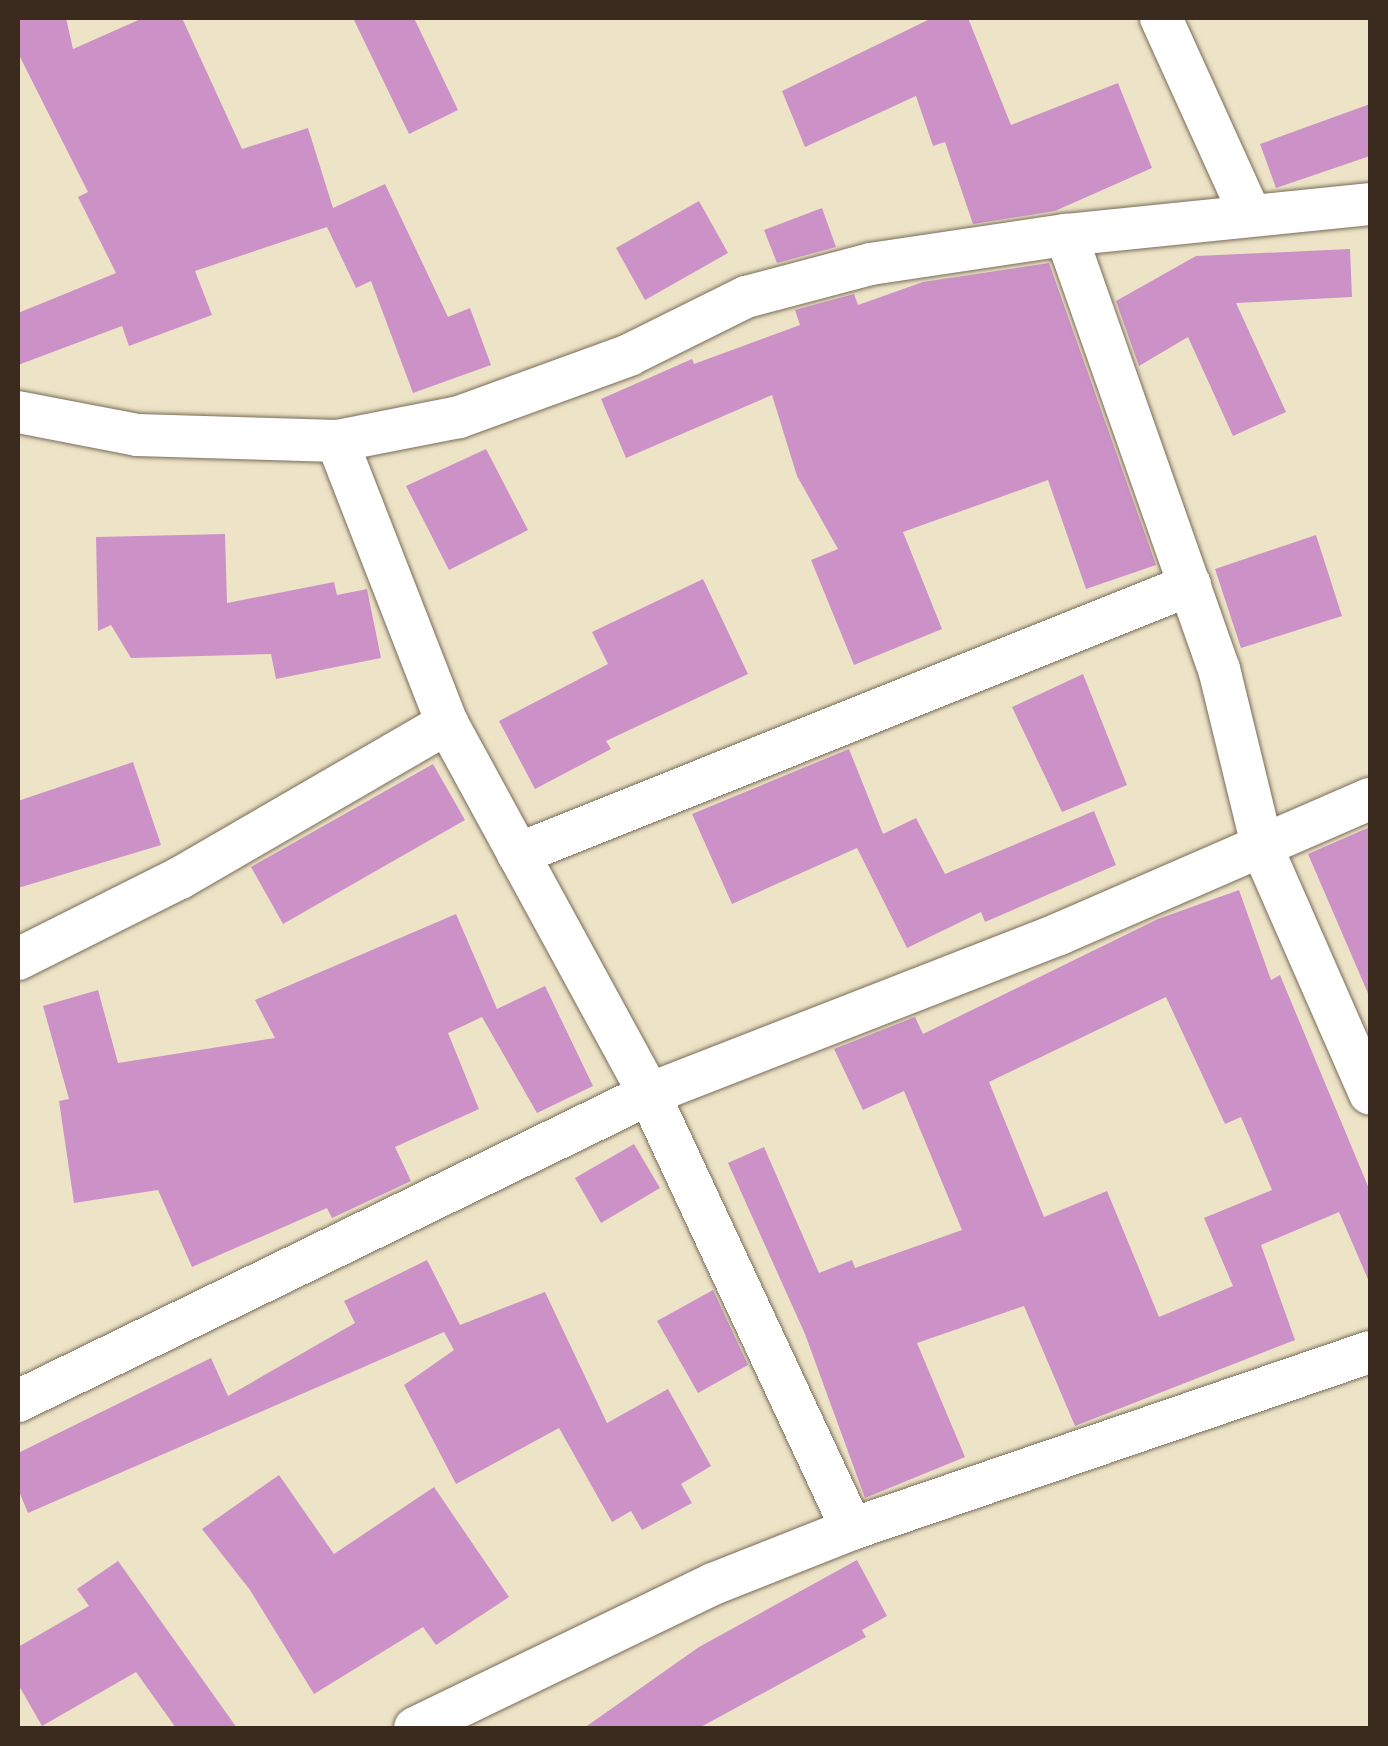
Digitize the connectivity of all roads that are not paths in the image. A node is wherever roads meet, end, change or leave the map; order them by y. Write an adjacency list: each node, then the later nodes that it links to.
1 (1161, 18): 3 (street)
2 (1370, 204): 3 (street)
3 (1250, 214): 4 (street)
4 (1066, 234): 6 (street); 7 (street)
5 (18, 412): 6 (street)
6 (338, 442): 8 (street)
7 (1190, 585): 10 (street); 11 (street)
8 (447, 723): 11 (street); 12 (street)
9 (1370, 800): 10 (street)
10 (1263, 850): 13 (street); 14 (street)
11 (518, 854): 13 (street)
12 (18, 959)
13 (650, 1094): 16 (street); 17 (street)
14 (1370, 1094)
15 (1370, 1352): 17 (street)
16 (18, 1402)
17 (852, 1529): 18 (street)
18 (415, 1728)

